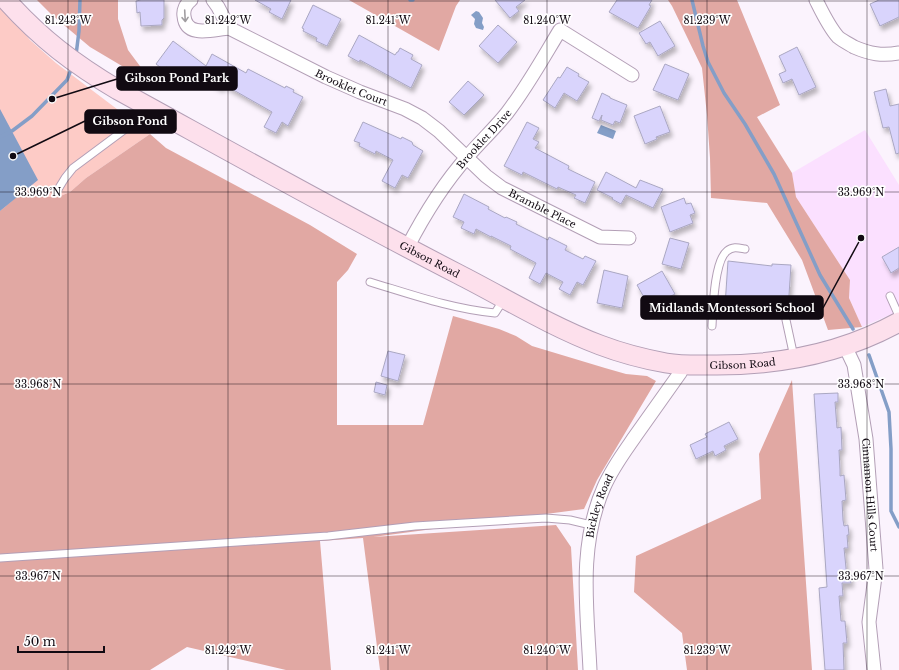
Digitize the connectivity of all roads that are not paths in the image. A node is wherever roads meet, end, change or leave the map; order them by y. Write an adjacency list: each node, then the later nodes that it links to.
1 (6, 0): 8 (street, Gibson Road)
2 (191, 0): 5 (street, one-way to 5)
3 (213, 0): 5 (street)
4 (816, 0): 6 (street)
5 (228, 28): 9 (street, Brooklet Court)
6 (899, 53)
7 (632, 75): 9 (street, Brooklet Drive)
8 (152, 109): 10 (lane); 12 (street, Gibson Road)
9 (467, 157): 11 (street, Bramble Place); 12 (street, Brooklet Drive)
10 (57, 191)
11 (629, 238)
12 (407, 248): 16 (street, Gibson Road)
13 (745, 249): 20 (lane)
14 (370, 282): 16 (lane)
15 (890, 296): 17 (lane)
16 (504, 299): 23 (street, Gibson Road)
17 (899, 316)
18 (786, 320): 22 (lane)
19 (899, 322): 21 (street, Gibson Road)
20 (712, 326)
21 (845, 346): 22 (street, Gibson Road); 27 (street, Cinnamon Hills Court)
22 (795, 359): 23 (street, Gibson Road)
23 (684, 365): 24 (street, Bickley Road)
24 (591, 525): 25 (lane); 26 (street, Bickley Road)
25 (0, 558)
26 (590, 670)
27 (874, 670)

